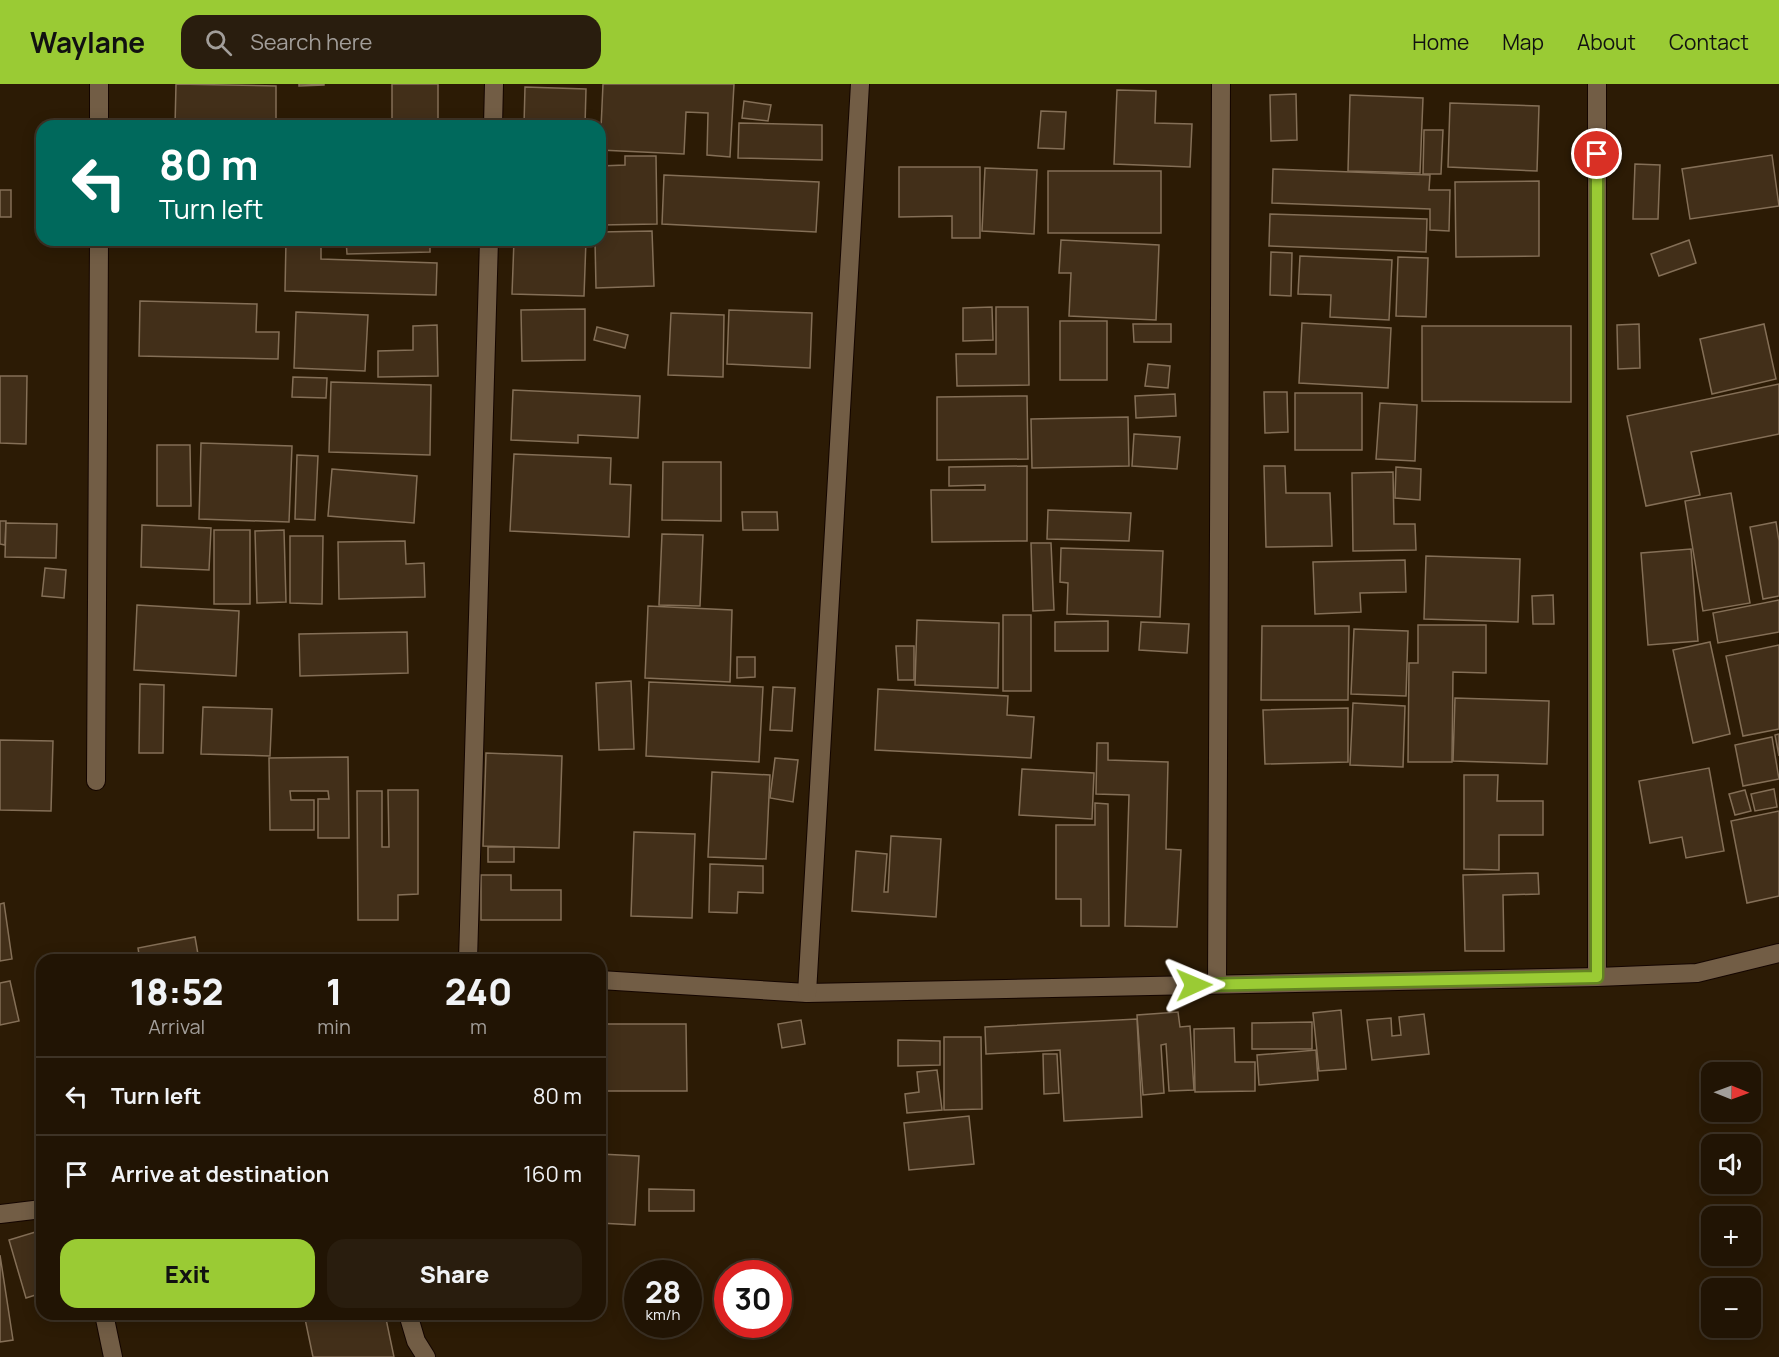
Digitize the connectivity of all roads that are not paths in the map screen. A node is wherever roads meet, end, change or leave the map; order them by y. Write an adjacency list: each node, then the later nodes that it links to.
1 (99, 84): 6 (street)
2 (494, 84): 7 (street)
3 (860, 84): 16 (street)
4 (1221, 84): 15 (street)
5 (1597, 84): 13 (street)
6 (99, 120)
7 (493, 120)
8 (99, 246): 10 (street)
9 (489, 246): 12 (street)
10 (96, 781)
11 (1779, 953): 13 (street)
12 (468, 954)
13 (1597, 977): 15 (street)
14 (606, 980): 16 (street)
15 (1217, 984): 16 (street)
16 (807, 993)
17 (36, 1210): 18 (street)
18 (0, 1214)
19 (105, 1320): 21 (street)
20 (410, 1320): 22 (street)
21 (113, 1357)
22 (426, 1357)

